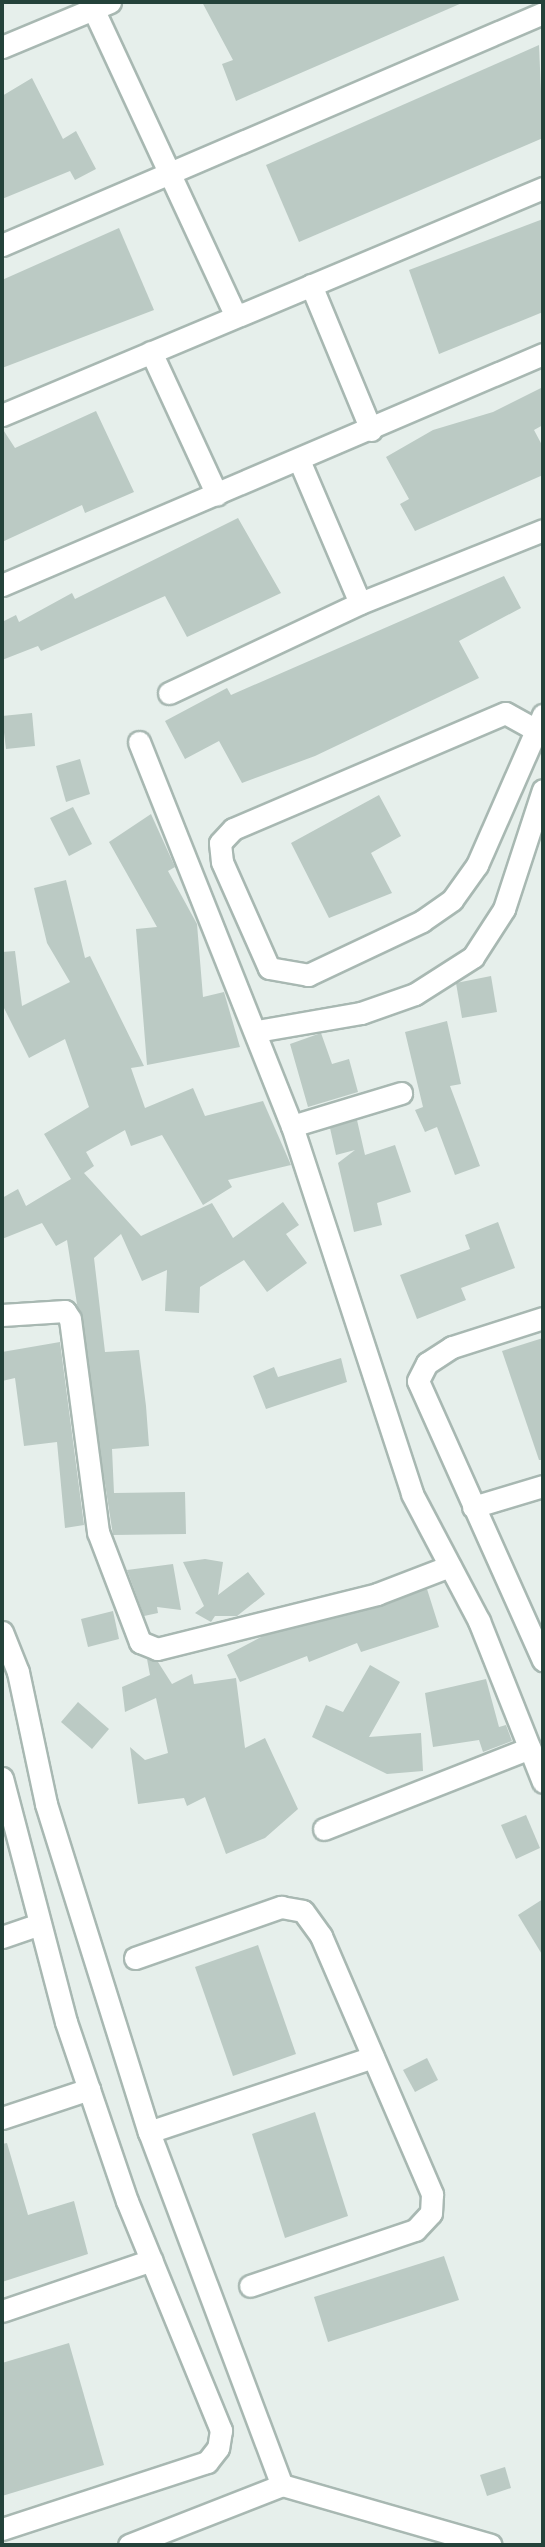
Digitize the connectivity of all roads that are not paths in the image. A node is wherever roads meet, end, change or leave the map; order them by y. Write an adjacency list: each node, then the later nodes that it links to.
1 (98, 4): 3 (street); 4 (street)
2 (543, 13): 4 (street)
3 (2, 47)
4 (170, 176): 6 (street); 8 (street)
5 (543, 188): 7 (street)
6 (2, 245)
7 (311, 285): 8 (street); 12 (street)
8 (236, 316): 9 (street)
9 (151, 352): 11 (street); 14 (street)
10 (543, 354): 12 (street)
11 (2, 415)
12 (371, 430): 13 (street)
13 (299, 460): 14 (street); 17 (street)
14 (217, 495): 16 (street)
15 (543, 530): 17 (street)
16 (2, 585)
17 (360, 603): 18 (street)
18 (170, 693)
19 (540, 722): 19 (street)
20 (139, 742): 22 (street)
21 (543, 790): 22 (street)
22 (257, 1031): 24 (street)
23 (401, 1093): 24 (street)
24 (292, 1126): 29 (street)
25 (2, 1315): 29 (street)
26 (543, 1318): 28 (street)
27 (543, 1486): 28 (street)
28 (473, 1507): 31 (street)
29 (450, 1566): 32 (street)
30 (2, 1632): 42 (street)
31 (543, 1660)
32 (530, 1748): 34 (street); 35 (street)
33 (2, 1778): 36 (street)
34 (543, 1782)
35 (324, 1829)
36 (40, 1924): 37 (street); 40 (street)
37 (2, 1937)
38 (135, 1958): 39 (street)
39 (373, 2057): 42 (street); 44 (street)
40 (89, 2089): 41 (street); 43 (street)
41 (2, 2118)
42 (149, 2132): 46 (street)
43 (152, 2260): 45 (street); 47 (street)
44 (250, 2286)
45 (2, 2311)
46 (282, 2485): 48 (street); 49 (street)
47 (2, 2529)
48 (450, 2538): 50 (street)
49 (129, 2545)
50 (491, 2545)

